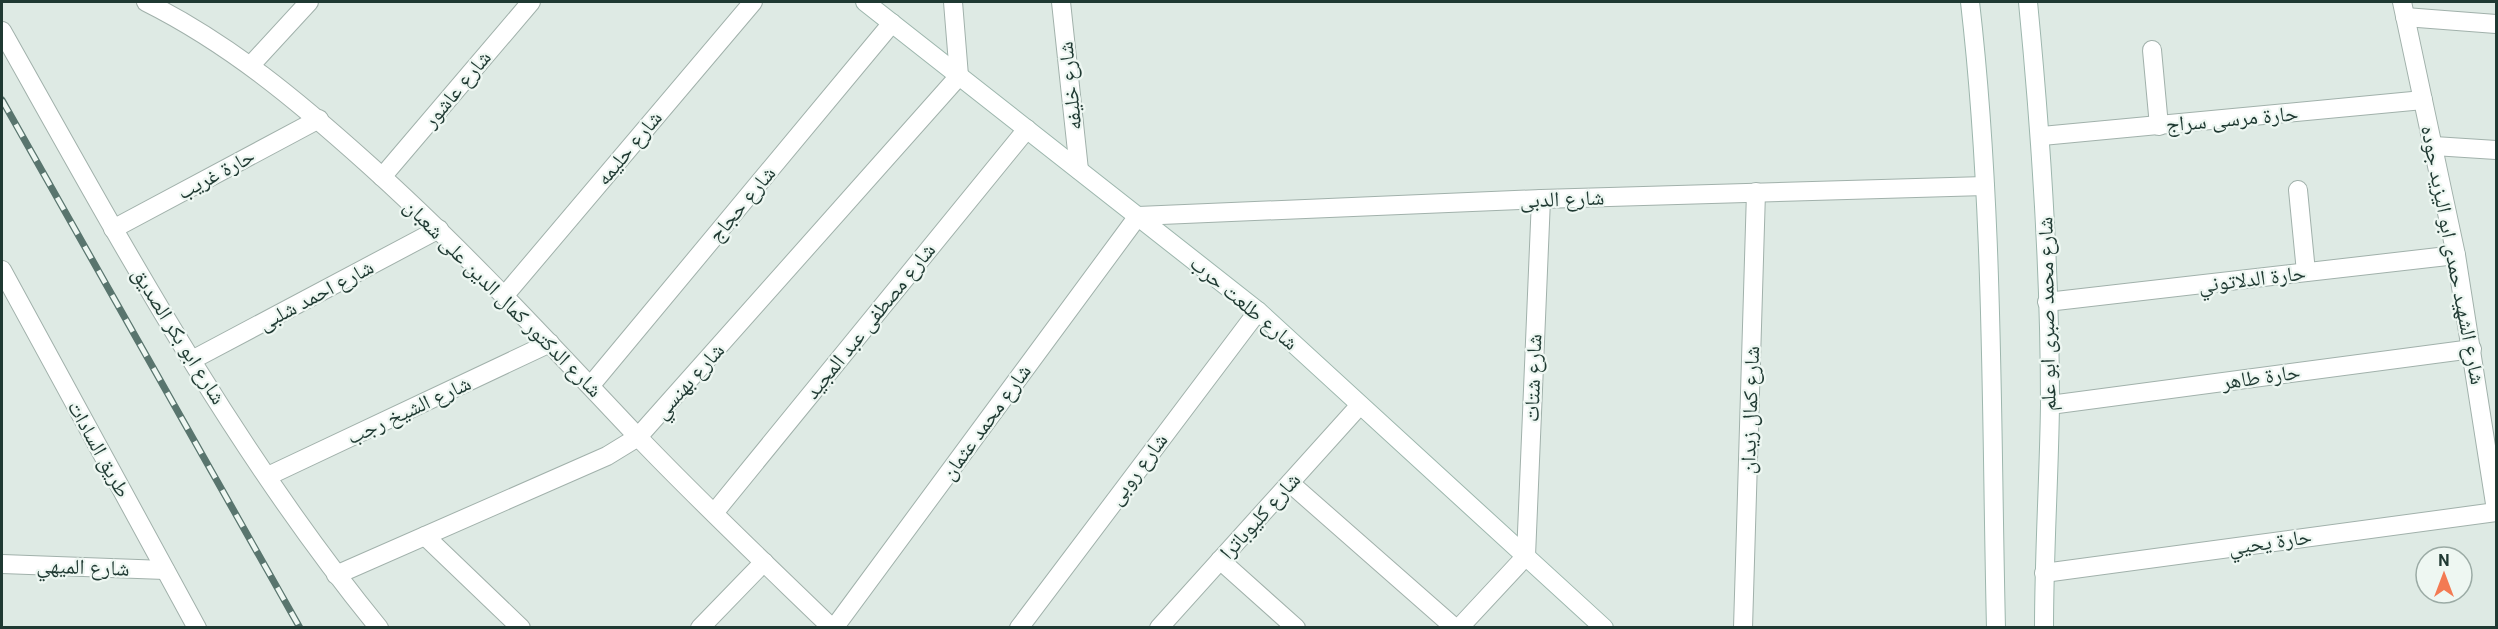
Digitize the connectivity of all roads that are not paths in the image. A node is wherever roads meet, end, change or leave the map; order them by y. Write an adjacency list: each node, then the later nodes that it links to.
1 (146, 2): 10 (street, شارع الدكتور كمال الدين على شعبان)
2 (309, 2): 16 (street)
3 (531, 2): 26 (street, شارع عاشور)
4 (753, 2): 37 (street, شارع حليمه)
5 (866, 2): 12 (street, شارع طلعت حرب)
6 (953, 2): 17 (street)
7 (1061, 2): 25 (street, شارع خليفه)
8 (1970, 2): 27 (street)
9 (2028, 2): 22 (street, شارع محمد صبرى ابو علم)
10 (180, 9): 16 (street, شارع الدكتور كمال الدين على شعبان)
11 (2403, 9): 13 (street); 18 (street, شارع الشهيد حمدى ابو اليزيد جوده)
12 (892, 23): 17 (street, شارع طلعت حرب); 43 (street, شارع حجاج)
13 (2496, 24)
14 (2, 31): 32 (street, شارع ابو بكر الصديق)
15 (2152, 50): 20 (street)
16 (251, 65): 19 (street, شارع الدكتور كمال الدين على شعبان)
17 (959, 76): 21 (street, شارع طلعت حرب); 47 (street, شارع بهنسي)
18 (2423, 100): 20 (street, حارة مرسى سراج); 23 (street, شارع الشهيد حمدى ابو اليزيد جوده)
19 (319, 119): 26 (street, شارع الدكتور كمال الدين على شعبان); 32 (street, حارة غريب)
20 (2159, 126): 22 (street, حارة مرسى سراج)
21 (1027, 129): 25 (street, شارع طلعت حرب); 51 (street, شارع مصطفى عبد المجيد)
22 (2042, 136): 38 (street, شارع محمد صبرى ابو علم)
23 (2434, 146): 24 (street); 34 (street, شارع الشهيد حمدى ابو اليزيد جوده)
24 (2496, 150)
25 (1079, 170): 31 (street, شارع طلعت حرب)
26 (382, 177): 33 (street, شارع الدكتور كمال الدين على شعبان)
27 (1985, 186): 29 (street, شارع الدبى); 71 (street)
28 (2298, 190): 36 (street)
29 (1756, 192): 30 (street, شارع الدبى); 70 (street, شارع كمال زيدان)
30 (1541, 199): 31 (street, شارع الدبى); 53 (street, شارع شتات)
31 (1138, 216): 39 (street, شارع طلعت حرب); 64 (street, شارع محمد عثمان)
32 (113, 229): 42 (street, شارع ابو بكر الصديق)
33 (439, 229): 37 (street, شارع الدكتور كمال الدين على شعبان); 42 (street, شارع احمد شلبى)
34 (2457, 255): 36 (street, حارة الدلاتوني); 41 (street, شارع الشهيد حمدى ابو اليزيد جوده)
35 (2, 270): 57 (street, طريق السادات)
36 (2306, 272): 38 (street, حارة الدلاتوني)
37 (505, 295): 40 (street, شارع الدكتور كمال الدين على شعبان)
38 (2047, 302): 45 (street, شارع محمد صبرى ابو علم)
39 (1258, 311): 44 (street, شارع طلعت حرب); 65 (street, شارع روبى)
40 (550, 343): 43 (street, شارع الدكتور كمال الدين على شعبان); 48 (street, شارع الشيخ رجب)
41 (2472, 349): 45 (street, حارة طاهر); 46 (street, شارع الشهيد حمدى ابو اليزيد جوده)
42 (192, 360): 48 (street, شارع ابو بكر الصديق)
43 (591, 386): 47 (street, شارع الدكتور كمال الدين على شعبان)
44 (1360, 405): 49 (street, شارع كليوباترا); 53 (street, شارع طلعت حرب)
45 (2050, 405): 58 (street, شارع محمد صبرى ابو علم)
46 (2489, 414): 50 (street, شارع الشهيد حمدى ابو اليزيد جوده)
47 (638, 437): 51 (street, شارع الدكتور كمال الدين على شعبان); 52 (street, شارع بهنسي)
48 (268, 476): 59 (street, شارع ابو بكر الصديق)
49 (1290, 483): 54 (street, شارع كليوباترا); 68 (street)
50 (2496, 511): 58 (street, حارة يحيي)
51 (714, 513): 55 (street, شارع الدكتور كمال الدين على شعبان)
52 (425, 536): 59 (street, شارع بهنسي); 62 (street)
53 (1526, 556): 68 (street); 69 (street, شارع طلعت حرب)
54 (1220, 560): 66 (street, شارع كليوباترا); 67 (street)
55 (764, 562): 63 (street); 64 (street, شارع الدكتور كمال الدين على شعبان)
56 (2, 564): 57 (street, شارع الميهي)
57 (165, 570): 60 (street, طريق السادات)
58 (2044, 573): 72 (street, شارع محمد صبرى ابو علم)
59 (336, 575): 61 (street, شارع ابو بكر الصديق)
60 (197, 627)
61 (379, 627)
62 (521, 627)
63 (700, 627)
64 (833, 627)
65 (1019, 627)
66 (1159, 627)
67 (1296, 627)
68 (1457, 627)
69 (1604, 627)
70 (1743, 627)
71 (1996, 627)
72 (2044, 627)

